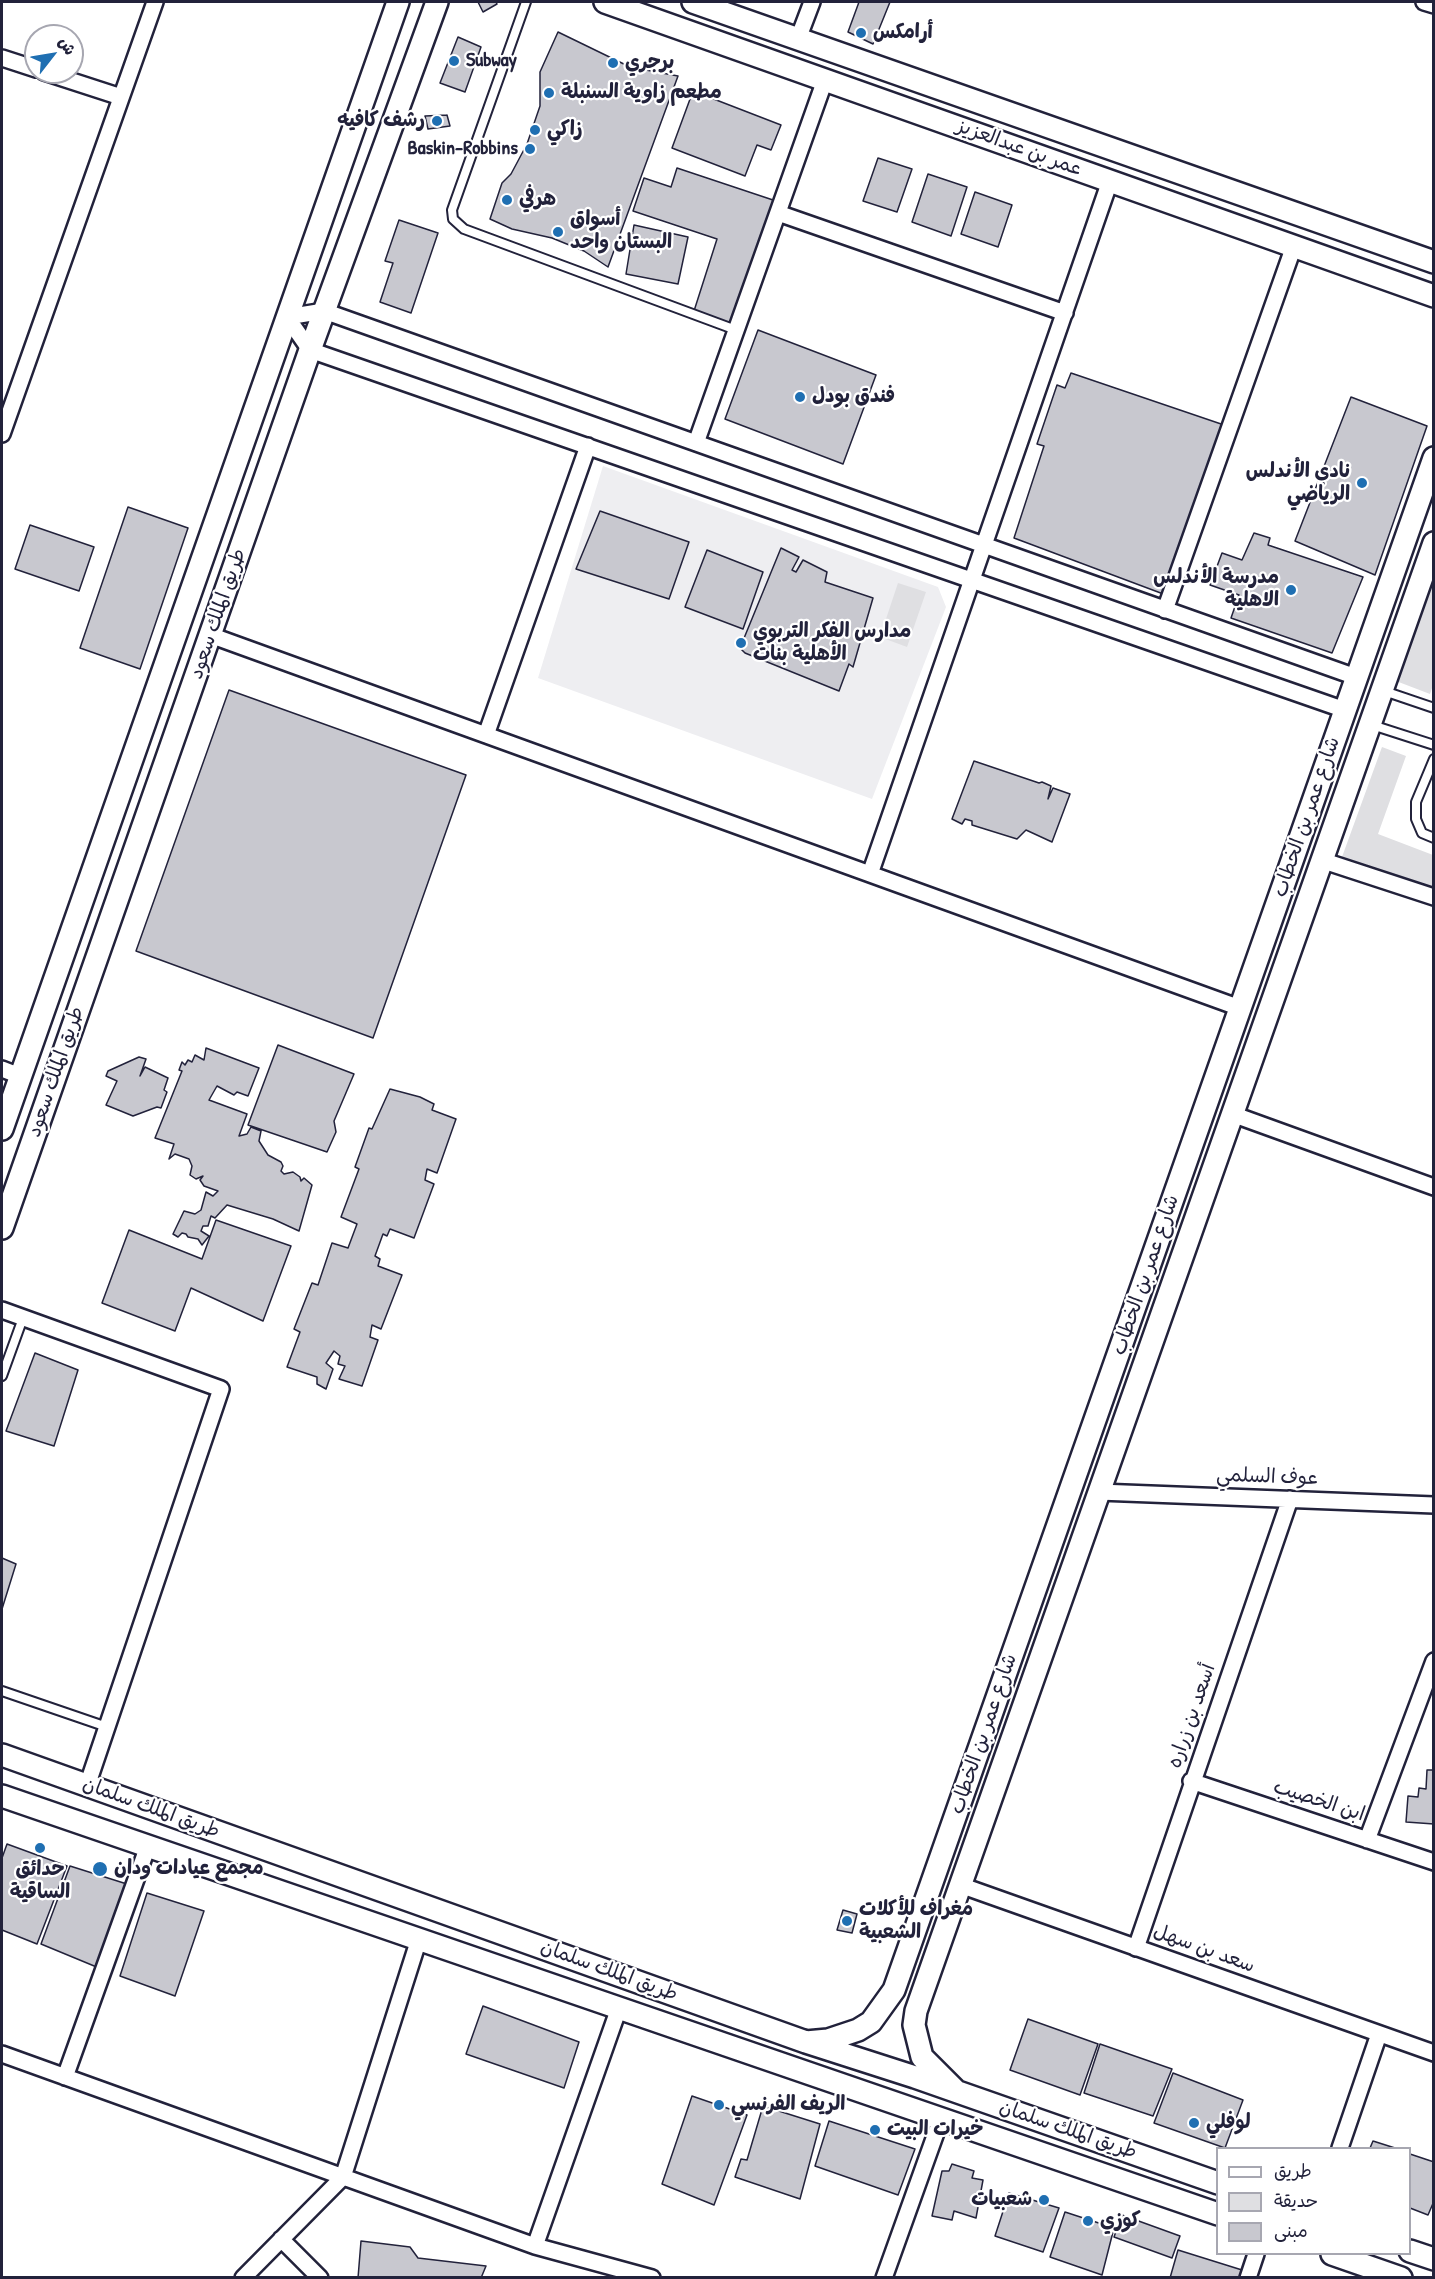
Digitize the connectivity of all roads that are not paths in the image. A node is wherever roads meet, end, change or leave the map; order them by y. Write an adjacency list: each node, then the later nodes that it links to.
1 (153, 2): 15 (street)
2 (398, 2): 23 (street, طريق الملك سعود)
3 (437, 2): 21 (street, طريق الملك سعود)
4 (526, 2): 24 (lane)
5 (605, 2): 13 (street, عمر بن عبدالعزيز)
6 (693, 2): 10 (street, عمر بن عبدالعزيز)
7 (812, 2): 10 (street)
8 (1424, 2): 9 (street)
9 (1434, 5)
10 (798, 39): 19 (street, عمر بن عبدالعزيز)
11 (2, 58): 12 (street)
12 (24, 65)
13 (825, 80): 16 (street, عمر بن عبدالعزيز); 17 (street)
14 (81, 84): 15 (street)
15 (121, 97): 26 (street)
16 (1110, 180): 18 (street, عمر بن عبدالعزيز); 22 (street)
17 (778, 213): 22 (street); 24 (street)
18 (1294, 246): 20 (street, عمر بن عبدالعزيز); 33 (street)
19 (1434, 262)
20 (1434, 296)
21 (324, 311): 23 (street); 25 (street, طريق الملك سعود); 27 (street)
22 (1065, 313): 31 (street)
23 (287, 317): 25 (street); 48 (street, طريق الملك سعود)
24 (736, 330): 27 (street)
25 (310, 350): 28 (street); 34 (street, طريق الملك سعود)
26 (2, 434)
27 (696, 443): 31 (street)
28 (588, 446): 32 (street); 40 (street)
29 (1434, 458): 35 (street, شارع عمر بن الخطاب)
30 (1434, 543): 36 (street, شارع عمر بن الخطاب)
31 (983, 545): 32 (street); 33 (street)
32 (972, 581): 38 (street); 45 (street)
33 (1165, 610): 35 (street)
34 (210, 635): 40 (street); 52 (street, طريق الملك سعود)
35 (1356, 678): 38 (street, شارع عمر بن الخطاب)
36 (1382, 690): 37 (lane); 39 (street, شارع عمر بن الخطاب)
37 (1434, 708)
38 (1345, 710): 47 (street, شارع عمر بن الخطاب)
39 (1370, 724): 41 (lane); 44 (street, شارع عمر بن الخطاب)
40 (486, 735): 45 (street)
41 (1434, 745)
42 (1434, 759): 43 (lane)
43 (1434, 838)
44 (1322, 860): 46 (street); 49 (street, شارع عمر بن الخطاب)
45 (870, 874): 47 (street)
46 (1434, 897)
47 (1240, 1008): 75 (street, شارع عمر بن الخطاب)
48 (11, 1072): 50 (street, طريق الملك سعود)
49 (1232, 1114): 51 (street); 56 (street, شارع عمر بن الخطاب)
50 (2, 1129)
51 (1434, 1186)
52 (2, 1228)
53 (2, 1310): 54 (street)
54 (22, 1318): 55 (lane); 62 (street)
55 (2, 1376)
56 (1099, 1491): 57 (street, عوف السلمي); 70 (street, شارع عمر بن الخطاب)
57 (1290, 1499): 58 (street, عوف السلمي); 64 (street, أسعد بن زراره)
58 (1434, 1505)
59 (1434, 1661): 61 (street)
60 (2, 1691): 62 (lane)
61 (1428, 1694): 67 (street)
62 (107, 1727): 65 (street)
63 (2, 1755): 65 (street, طريق الملك سلمان)
64 (1191, 1781): 67 (street, ابن الخصيب); 72 (street, أسعد بن زراره)
65 (87, 1786): 75 (street, طريق الملك سلمان)
66 (2, 1796): 68 (street, طريق الملك سلمان)
67 (1367, 1840): 69 (street, ابن الخصيب)
68 (148, 1846): 71 (street, طريق الملك سلمان); 78 (street)
69 (1434, 1862)
70 (960, 1885): 72 (street, سعد بن سهل); 79 (street, شارع عمر بن الخطاب)
71 (419, 1939): 73 (street, طريق الملك سلمان); 82 (street)
72 (1136, 1948): 74 (street, سعد بن سهل)
73 (619, 2008): 80 (street, طريق الملك سلمان); 86 (street)
74 (1379, 2034): 76 (street, سعد بن سهل); 81 (street)
75 (806, 2042): 79 (street, طريق الملك سلمان)
76 (1434, 2053)
77 (2, 2054): 78 (street)
78 (66, 2077): 82 (street)
79 (956, 2091): 83 (street, طريق الملك سلمان)
80 (941, 2119): 84 (street, طريق الملك سلمان); 94 (street)
81 (1340, 2147)
82 (343, 2177): 85 (street); 86 (street)
83 (1216, 2182)
84 (1216, 2213)
85 (281, 2239): 91 (street); 92 (street)
86 (535, 2246): 93 (street)
87 (1411, 2251): 90 (street)
88 (1255, 2255): 95 (street)
89 (1338, 2255): 96 (street)
90 (1434, 2259)
91 (243, 2277)
92 (320, 2277)
93 (652, 2277)
94 (884, 2277)
95 (1248, 2277)
96 (1401, 2277)

